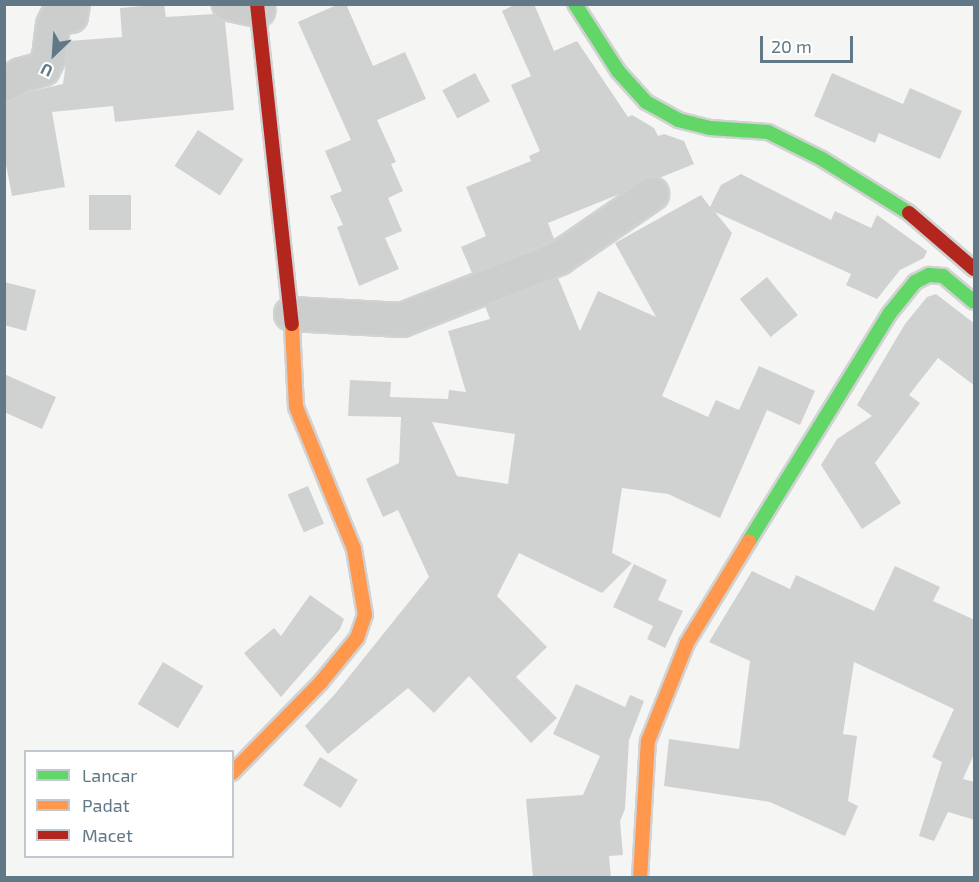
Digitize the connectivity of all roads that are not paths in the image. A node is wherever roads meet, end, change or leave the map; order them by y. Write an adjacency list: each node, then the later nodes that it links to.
1 (73, 4): 4 (street)
2 (575, 4): 6 (street)
3 (248, 6): 8 (street)
4 (4, 85)
5 (652, 194): 8 (street)
6 (975, 269)
7 (975, 302): 10 (street)
8 (291, 314): 9 (street)
9 (234, 771)
10 (640, 878)

